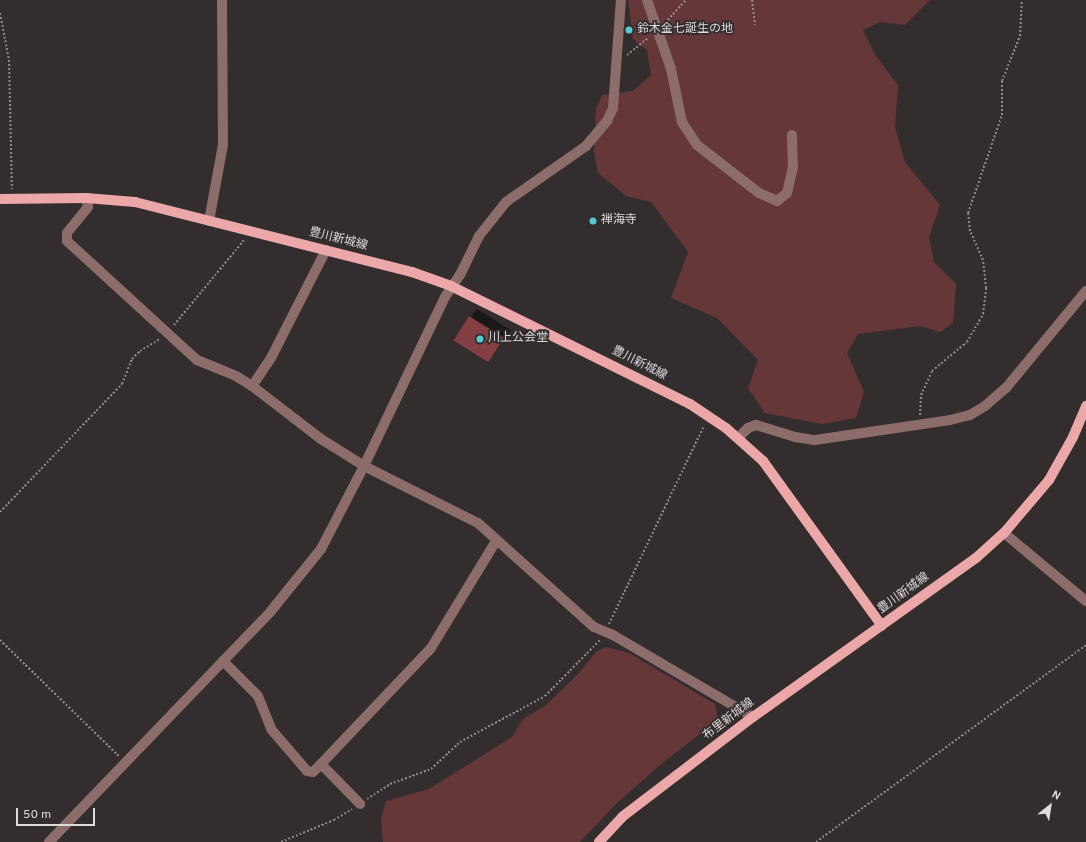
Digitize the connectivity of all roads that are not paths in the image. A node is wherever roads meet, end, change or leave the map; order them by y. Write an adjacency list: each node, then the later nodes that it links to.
1 (222, 0): 7 (street)
2 (621, 0): 9 (street)
3 (647, 0): 4 (street)
4 (792, 135)
5 (86, 198): 6 (main road, 豊川新城線); 7 (main road, 豊川新城線); 11 (street)
6 (0, 199)
7 (209, 221): 8 (main road, 豊川新城線)
8 (326, 250): 9 (main road, 豊川新城線); 11 (street)
9 (450, 286): 13 (main road, 豊川新城線); 14 (street)
10 (1086, 291): 13 (street)
11 (252, 386): 14 (street)
12 (1086, 406): 15 (main road, 豊川新城線)
13 (738, 438): 18 (main road, 豊川新城線)
14 (364, 466): 16 (street); 19 (street)
15 (1004, 533): 17 (street); 18 (main road, 豊川新城線)
16 (496, 541): 20 (street); 21 (street)
17 (1086, 601)
18 (882, 626): 20 (main road, 布里新城線)
19 (223, 661): 21 (street); 23 (street)
20 (753, 718): 24 (main road, 布里新城線)
21 (320, 764): 22 (street)
22 (360, 804)
23 (49, 842)
24 (599, 842)

